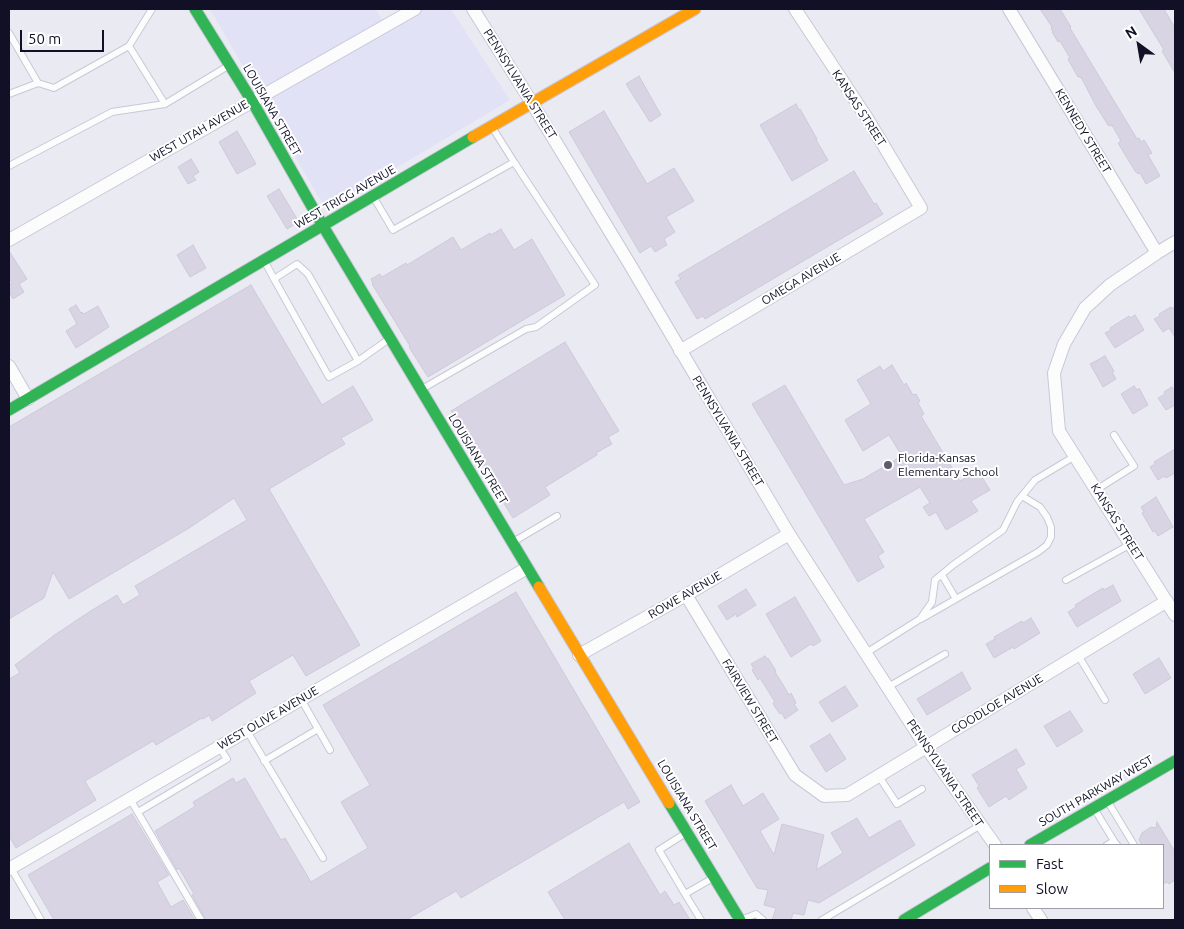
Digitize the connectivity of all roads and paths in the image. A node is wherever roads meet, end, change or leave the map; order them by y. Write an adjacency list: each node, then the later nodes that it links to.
1 (152, 9): 9 (lane)
2 (196, 9): 10 (street, LOUISIANA STREET)
3 (415, 9): 13 (street, WEST UTAH AVENUE)
4 (473, 9): 14 (street, PENNSYLVANIA STREET)
5 (695, 9): 14 (street, WEST TRIGG AVENUE)
6 (795, 9): 20 (street, KANSAS STREET)
7 (1009, 9): 24 (street, KENNEDY STREET)
8 (9, 33): 11 (lane)
9 (130, 46): 11 (lane); 15 (lane)
10 (230, 65): 13 (street, LOUISIANA STREET); 15 (lane)
11 (38, 84): 12 (lane)
12 (9, 94)
13 (252, 101): 21 (street, LOUISIANA STREET); 22 (street, WEST UTAH AVENUE)
14 (532, 103): 16 (street, WEST TRIGG AVENUE); 28 (street, PENNSYLVANIA STREET)
15 (165, 104): 18 (lane)
16 (492, 127): 17 (lane); 19 (street, WEST TRIGG AVENUE)
17 (514, 162): 19 (lane); 31 (lane)
18 (9, 166)
19 (373, 197): 21 (street, WEST TRIGG AVENUE)
20 (921, 208): 28 (street, OMEGA AVENUE)
21 (323, 226): 25 (street, WEST TRIGG AVENUE); 27 (street, LOUISIANA STREET)
22 (9, 240)
23 (1175, 242): 24 (street)
24 (1157, 253): 35 (street, KANSAS STREET)
25 (264, 260): 26 (lane); 32 (street, WEST TRIGG AVENUE)
26 (274, 278): 29 (lane); 29 (lane)
27 (390, 339): 29 (lane); 31 (street, LOUISIANA STREET)
28 (680, 351): 39 (street, PENNSYLVANIA STREET)
29 (358, 361)
30 (9, 366): 32 (street)
31 (420, 390): 40 (street, LOUISIANA STREET)
32 (28, 399): 33 (street, WEST TRIGG AVENUE)
33 (9, 410)
34 (1114, 435): 36 (lane)
35 (1075, 456): 36 (street, KANSAS STREET); 37 (lane)
36 (1096, 490): 41 (street, KANSAS STREET)
37 (1022, 496): 43 (lane); 46 (lane)
38 (557, 516): 40 (lane)
39 (789, 534): 45 (street, ROWE AVENUE); 50 (street, PENNSYLVANIA STREET)
40 (512, 542): 42 (street, LOUISIANA STREET)
41 (1131, 544): 44 (lane); 47 (street, KANSAS STREET)
42 (527, 568): 51 (street, LOUISIANA STREET); 55 (street, WEST OLIVE AVENUE)
43 (942, 575): 46 (lane); 49 (lane)
44 (1066, 580)
45 (686, 595): 51 (street, ROWE AVENUE); 66 (street, FAIRVIEW STREET)
46 (956, 599): 49 (lane)
47 (1167, 601): 48 (street, KANSAS STREET); 53 (street, GOODLOE AVENUE)
48 (1175, 615)
49 (920, 619): 50 (lane)
50 (866, 653): 54 (street, PENNSYLVANIA STREET)
51 (580, 654): 72 (street, LOUISIANA STREET)
52 (944, 654): 54 (lane)
53 (1078, 655): 56 (lane); 60 (street, GOODLOE AVENUE)
54 (888, 687): 60 (street, PENNSYLVANIA STREET)
55 (301, 699): 57 (lane); 58 (street, WEST OLIVE AVENUE)
56 (1105, 700)
57 (318, 729): 61 (lane); 62 (lane)
58 (247, 731): 59 (street, WEST OLIVE AVENUE); 62 (lane)
59 (219, 747): 67 (street, WEST OLIVE AVENUE); 70 (lane)
60 (926, 747): 64 (street, GOODLOE AVENUE); 71 (street, PENNSYLVANIA STREET)
61 (330, 750)
62 (264, 761): 77 (lane)
63 (1175, 761): 68 (street, SOUTH PARKWAY WEST)
64 (878, 775): 65 (lane); 66 (street, GOODLOE AVENUE)
65 (922, 789)
66 (824, 796)
67 (130, 799): 70 (lane); 78 (street, WEST OLIVE AVENUE)
68 (1107, 801): 69 (street, SOUTH PARKWAY WEST); 76 (lane)
69 (1094, 808): 73 (lane); 75 (street, SOUTH PARKWAY WEST)
70 (138, 812): 83 (lane)
71 (981, 825): 74 (street, PENNSYLVANIA STREET); 87 (lane)
72 (688, 833): 80 (street, LOUISIANA STREET); 81 (lane)
73 (1115, 843)
74 (994, 844)
75 (1032, 844)
76 (1133, 844)
77 (323, 858)
78 (10, 868): 82 (lane)
79 (989, 869): 88 (street)
80 (714, 877): 81 (lane); 85 (street, LOUISIANA STREET)
81 (686, 894): 84 (lane)
82 (41, 920)
83 (201, 920)
84 (701, 920)
85 (740, 920): 86 (lane)
86 (763, 920)
87 (822, 920)
88 (904, 920)

